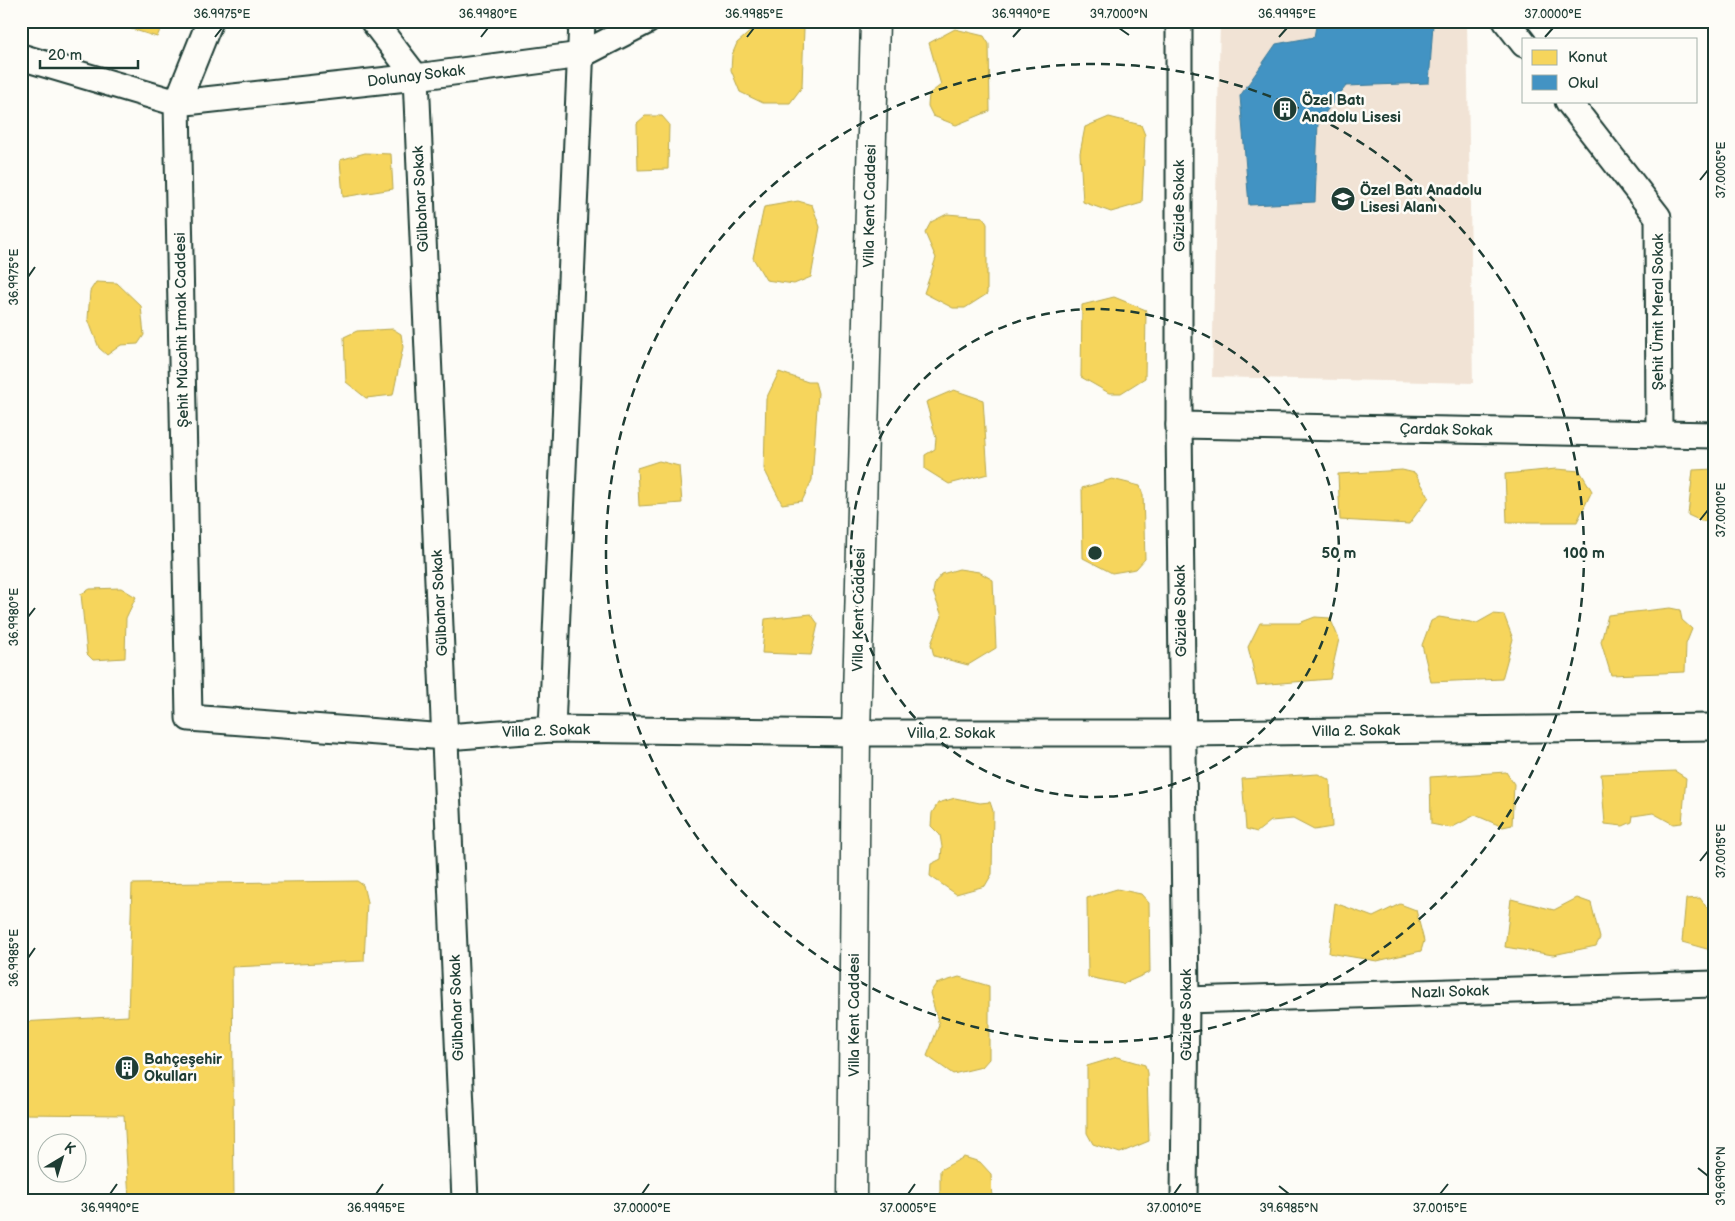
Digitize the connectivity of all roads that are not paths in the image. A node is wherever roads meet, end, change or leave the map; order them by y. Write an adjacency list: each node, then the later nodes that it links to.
1 (210, 21): 13 (street)
2 (373, 21): 11 (street)
3 (582, 21): 9 (street)
4 (647, 21): 9 (street, Dolunay Sokak)
5 (875, 21): 20 (street, Villa Kent Caddesi)
6 (1179, 21): 14 (street, Güzide Sokak)
7 (1506, 21): 8 (street)
8 (1522, 41)
9 (581, 54): 11 (street, Dolunay Sokak); 19 (street)
10 (21, 57): 13 (street)
11 (416, 77): 13 (street, Dolunay Sokak); 22 (street, Gülbahar Sokak)
12 (1569, 102): 15 (street, Şehit Ümit Meral Sokak)
13 (177, 104): 17 (street, Şehit Mücahit Irmak Caddesi)
14 (1179, 425): 15 (street, Çardak Sokak); 21 (street, Güzide Sokak)
15 (1659, 434): 16 (street, Çardak Sokak)
16 (1714, 435)
17 (190, 718): 22 (street, Villa 2. Sokak)
18 (1714, 726): 21 (street, Villa 2. Sokak)
19 (552, 729): 20 (street, Villa 2. Sokak); 22 (street, Villa 2. Sokak)
20 (856, 732): 21 (street, Villa 2. Sokak); 26 (street, Villa Kent Caddesi)
21 (1183, 733): 24 (street, Güzide Sokak)
22 (446, 737): 25 (street, Gülbahar Sokak)
23 (1714, 984): 24 (street, Nazlı Sokak)
24 (1186, 1000): 27 (street, Güzide Sokak)
25 (465, 1200)
26 (852, 1200)
27 (1184, 1200)

